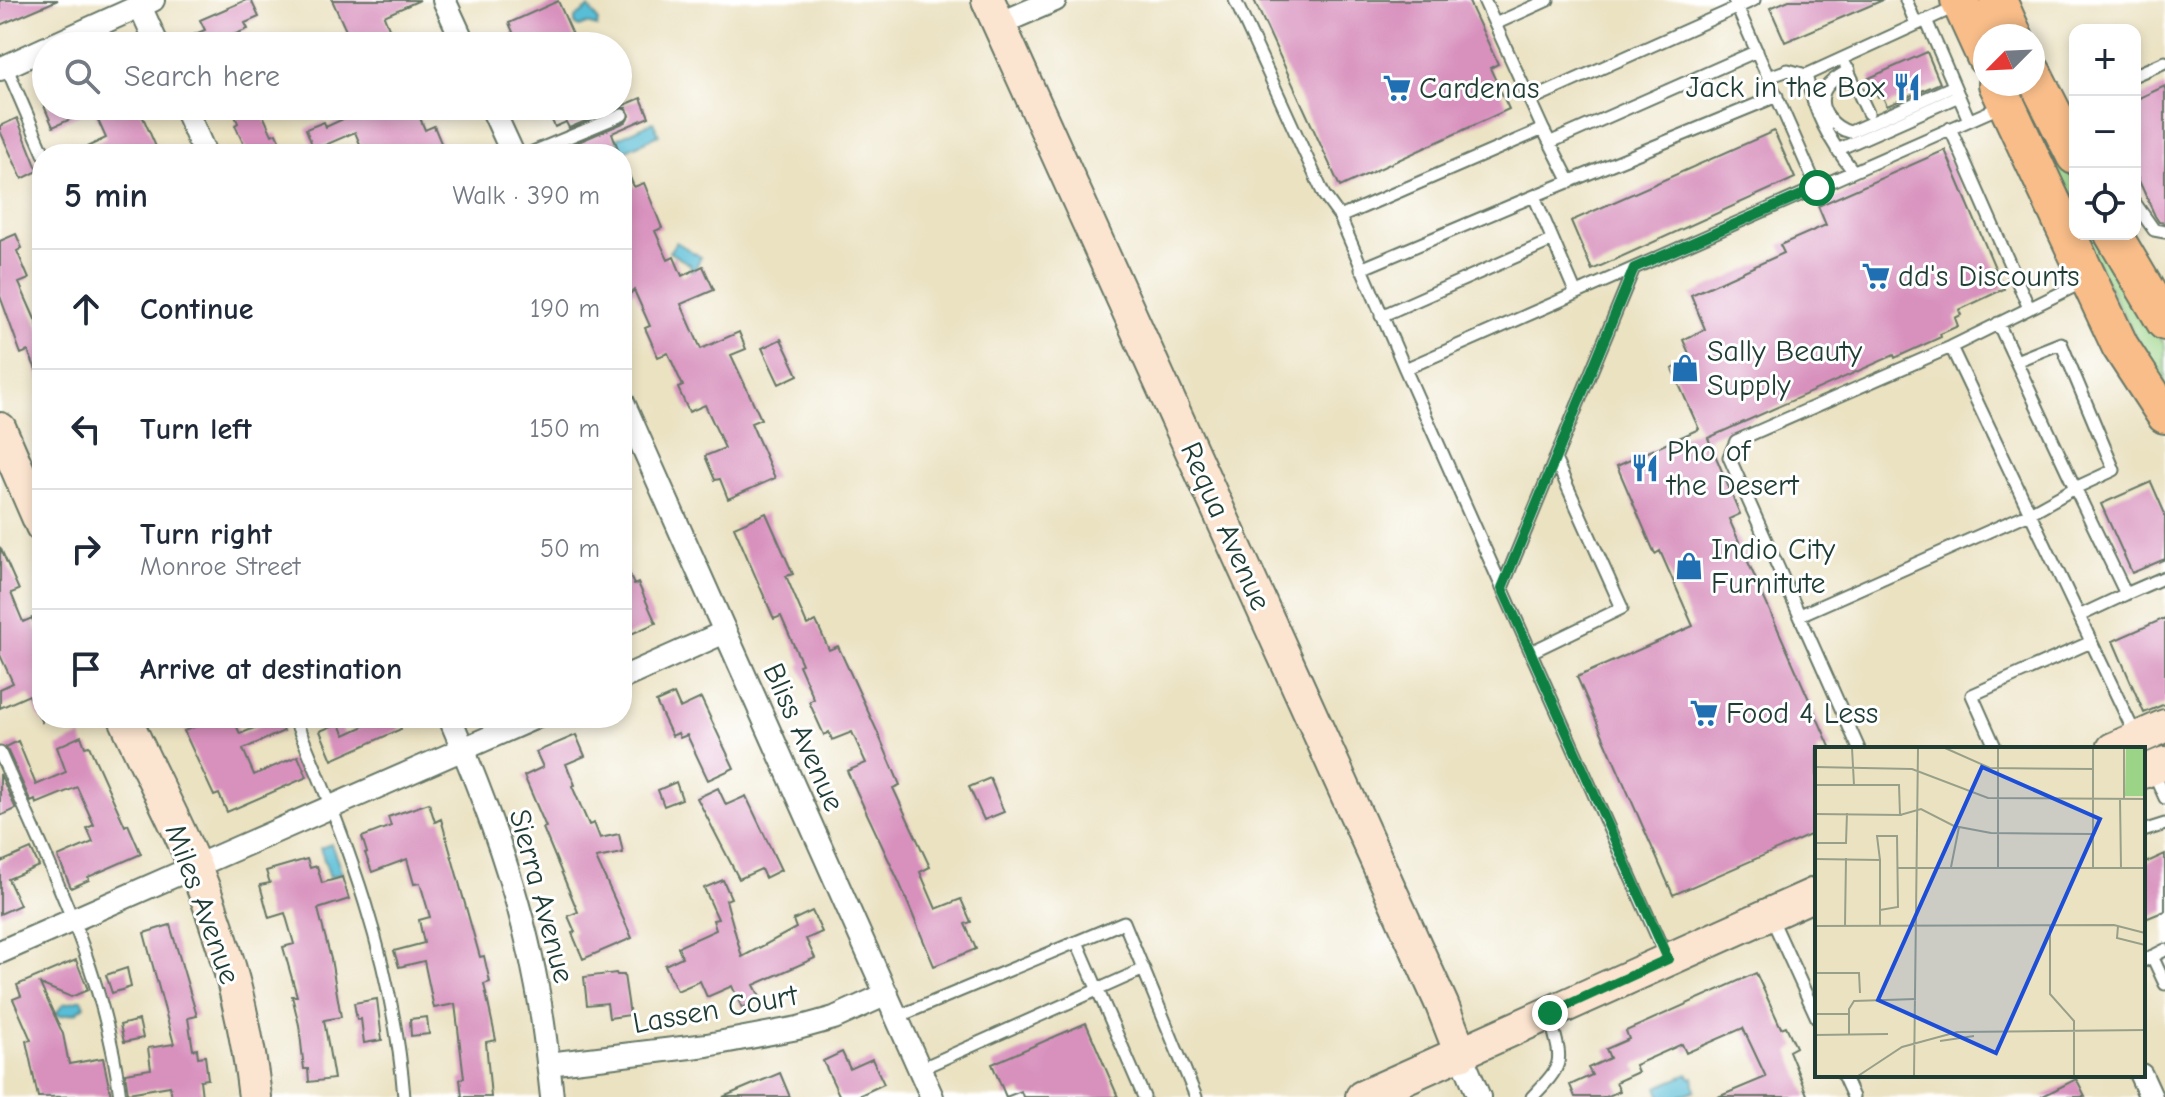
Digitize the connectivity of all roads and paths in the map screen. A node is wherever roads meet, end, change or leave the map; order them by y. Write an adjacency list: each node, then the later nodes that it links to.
1 (444, 0): 19 (street)
2 (1055, 0): 12 (street)
3 (1235, 0): 54 (lane)
4 (1484, 0): 14 (lane)
5 (1548, 0): 14 (lane)
6 (1754, 0): 11 (lane)
7 (1906, 0): 13 (lane)
8 (1998, 0): 15 (main road)
9 (1960, 2): 13 (lane); 16 (main road)
10 (147, 3): 17 (street); 18 (street)
11 (1736, 4): 20 (lane); 34 (lane)
12 (994, 12): 115 (street, Requa Avenue)
13 (1921, 22): 22 (lane); 29 (lane)
14 (1495, 24): 34 (lane)
15 (2009, 24)
16 (1973, 31)
17 (82, 32)
18 (154, 32)
19 (459, 32)
20 (1757, 51): 28 (lane); 42 (lane)
21 (32, 54): 24 (street)
22 (1843, 58): 25 (lane); 27 (lane)
23 (2165, 62): 26 (lane)
24 (3, 68): 43 (lane)
25 (1849, 70): 29 (lane); 35 (lane)
26 (2141, 72)
27 (1806, 75): 28 (lane); 48 (lane)
28 (1769, 77): 30 (lane)
29 (1957, 91): 39 (lane); 48 (lane)
30 (1777, 96): 50 (lane); 51 (lane)
31 (1999, 96): 39 (lane)
32 (2003, 96): 60 (main road)
33 (2045, 96): 47 (main road)
34 (1530, 100): 41 (lane)
35 (1868, 113)
36 (190, 120): 44 (street)
37 (497, 120): 45 (street)
38 (610, 120): 46 (lane)
39 (1969, 120): 40 (lane)
40 (1950, 128): 49 (lane); 62 (lane)
41 (1543, 129): 42 (lane); 54 (lane)
42 (1551, 142): 50 (lane)
43 (39, 144)
44 (201, 144)
45 (508, 144)
46 (552, 144)
47 (2069, 144)
48 (1837, 150): 49 (lane)
49 (1853, 171): 51 (lane)
50 (1570, 182): 52 (lane)
51 (1817, 188): 58 (lane)
52 (1534, 196): 56 (lane); 59 (lane)
53 (2141, 212): 55 (lane)
54 (1340, 217): 59 (lane)
55 (2165, 232)
56 (1553, 240): 61 (lane); 63 (lane)
57 (2117, 240): 64 (main road)
58 (1634, 268): 61 (lane); 72 (lane)
59 (1361, 269): 63 (lane)
60 (2089, 279): 62 (lane); 69 (main road)
61 (1576, 294): 68 (lane)
62 (2029, 308): 65 (lane)
63 (1381, 316): 68 (lane)
64 (2165, 322)
65 (1998, 323): 66 (lane); 67 (lane)
66 (1951, 347): 75 (lane); 79 (lane)
67 (2016, 361): 73 (lane); 73 (lane)
68 (1405, 369): 77 (lane)
69 (2165, 415)
70 (632, 423): 81 (street, Bliss Avenue)
71 (0, 429): 74 (street)
72 (1555, 459): 77 (lane); 83 (lane)
73 (2075, 488): 75 (lane); 78 (lane)
74 (32, 503)
75 (2030, 513): 79 (lane); 80 (lane)
76 (2165, 577): 78 (lane)
77 (1502, 588): 83 (lane)
78 (2126, 594): 80 (lane)
79 (1800, 615): 90 (lane)
80 (2079, 616): 82 (lane)
81 (725, 632): 84 (street); 111 (street, Bliss Avenue)
82 (2091, 642): 89 (lane); 91 (lane)
83 (1531, 652): 106 (lane)
84 (632, 674)
85 (130, 728): 99 (street, Miles Avenue)
86 (298, 728): 96 (lane)
87 (454, 728): 92 (street, Sierra Avenue)
88 (512, 728): 92 (street)
89 (2139, 738)
90 (1858, 747)
91 (1995, 747)
92 (464, 750): 96 (street); 116 (street, Sierra Avenue)
93 (0, 753): 102 (lane)
94 (2153, 768): 95 (lane)
95 (2165, 798)
96 (333, 807): 99 (street); 122 (lane)
97 (2165, 824): 98 (lane)
98 (2145, 830)
99 (195, 866): 102 (street); 121 (street, Miles Avenue)
100 (1815, 894): 101 (street)
101 (1769, 913): 106 (street); 113 (lane)
102 (74, 922): 105 (street); 120 (lane)
103 (1077, 942): 108 (lane); 110 (lane); 114 (lane)
104 (2165, 950): 107 (lane)
105 (0, 952)
106 (1668, 959): 112 (street)
107 (2148, 959): 109 (lane)
108 (1144, 969): 110 (lane); 126 (lane)
109 (2165, 984)
110 (1097, 990): 117 (lane); 125 (lane)
111 (887, 994): 114 (street, Bliss Avenue); 116 (street, Lassen Court)
112 (1550, 1013): 115 (street); 129 (lane)
113 (1815, 1014)
114 (897, 1017): 117 (street, Bliss Avenue)
115 (1461, 1054): 127 (street); 128 (street)
116 (548, 1064): 123 (street, Sierra Avenue)
117 (920, 1069): 124 (street, Bliss Avenue)
118 (1844, 1077): 130 (lane)
119 (2142, 1077): 131 (street)
120 (120, 1097)
121 (255, 1097)
122 (404, 1097)
123 (552, 1097)
124 (932, 1097)
125 (1144, 1097)
126 (1196, 1097)
127 (1362, 1097)
128 (1479, 1097)
129 (1532, 1097)
130 (1853, 1097)
131 (2151, 1097)

